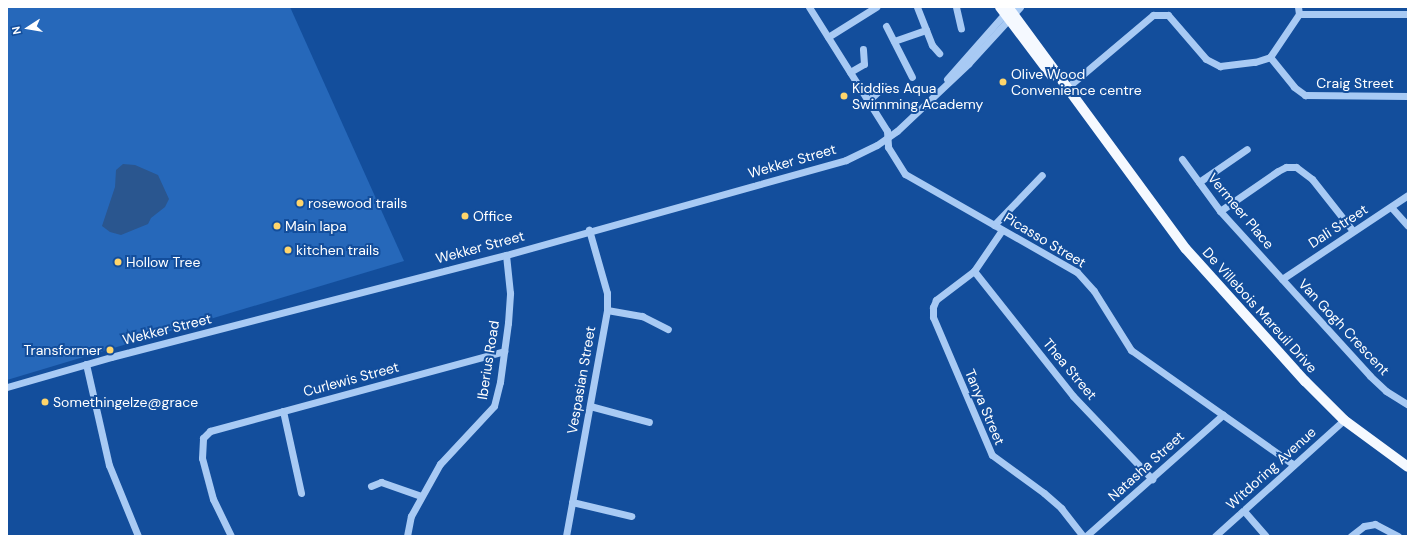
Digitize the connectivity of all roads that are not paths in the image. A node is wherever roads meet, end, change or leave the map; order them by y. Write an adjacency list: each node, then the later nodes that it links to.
1 (809, 7): 11 (street, Picasso Street)
2 (876, 7): 11 (street)
3 (917, 7): 10 (street)
4 (956, 7): 9 (street)
5 (1009, 10): 19 (main road, De Villebois Mareuil Drive); 22 (street, Wekker Street)
6 (1298, 11): 7 (street); 15 (street)
7 (1408, 14)
8 (886, 26): 12 (street)
9 (961, 28)
10 (926, 30): 12 (street); 14 (street)
11 (828, 37): 16 (street, Picasso Street)
12 (894, 41): 17 (street)
13 (863, 49): 16 (street)
14 (940, 53)
15 (1270, 57): 19 (street); 20 (street, Craig Street)
16 (850, 72): 21 (street, Picasso Street)
17 (912, 77)
18 (884, 86): 21 (street)
19 (1066, 89): 47 (main road, De Villebois Mareuil Drive)
20 (1408, 96)
21 (868, 102): 22 (street, Picasso Street)
22 (886, 140): 30 (street, Picasso Street); 32 (street, Wekker Street)
23 (1247, 149): 26 (street)
24 (1182, 159): 26 (street, Vermeer Place)
25 (1042, 175): 30 (street)
26 (1200, 182): 29 (street, Vermeer Place)
27 (1408, 195): 28 (street, Dali Street)
28 (1391, 206): 31 (street); 34 (street, Dali Street)
29 (1220, 210): 34 (street); 37 (street, Vermeer Place)
30 (994, 225): 33 (street, Picasso Street)
31 (1408, 226)
32 (589, 230): 35 (street, Wekker Street); 38 (street, Vespasian Street)
33 (1002, 230): 36 (street); 46 (street, Picasso Street)
34 (1353, 231): 37 (street, Dali Street)
35 (506, 254): 40 (street, Iberius Road); 41 (street, Wekker Street)
36 (974, 271): 51 (street, Thea Street); 62 (street, Tanya Street)
37 (1282, 279): 43 (street, Van Gogh Crescent)
38 (607, 310): 39 (street); 44 (street, Vespasian Street)
39 (668, 329)
40 (504, 351): 45 (street, Curlewis Street); 54 (street, Iberius Road)
41 (86, 364): 42 (street, Wekker Street); 58 (street)
42 (7, 387)
43 (1408, 404)
44 (590, 406): 48 (street); 55 (street, Vespasian Street)
45 (283, 411): 53 (street); 59 (street, Curlewis Street)
46 (1223, 414): 49 (street, Picasso Street); 51 (street, Natasha Street)
47 (1344, 420): 49 (street, Witdoring Avenue); 50 (main road, De Villebois Mareuil Drive)
48 (650, 422)
49 (1294, 465): 56 (street, Witdoring Avenue)
50 (1408, 467)
51 (1152, 478): 62 (street, Natasha Street)
52 (371, 486): 54 (street)
53 (301, 493)
54 (421, 496): 60 (street, Iberius Road)
55 (572, 502): 57 (street); 61 (street, Vespasian Street)
56 (1244, 511): 63 (street, Witdoring Avenue); 64 (street)
57 (631, 516)
58 (138, 536)
59 (231, 536)
60 (407, 536)
61 (566, 536)
62 (1084, 536)
63 (1215, 536)
64 (1266, 536)
65 (1351, 536): 66 (street)
66 (1398, 536)

